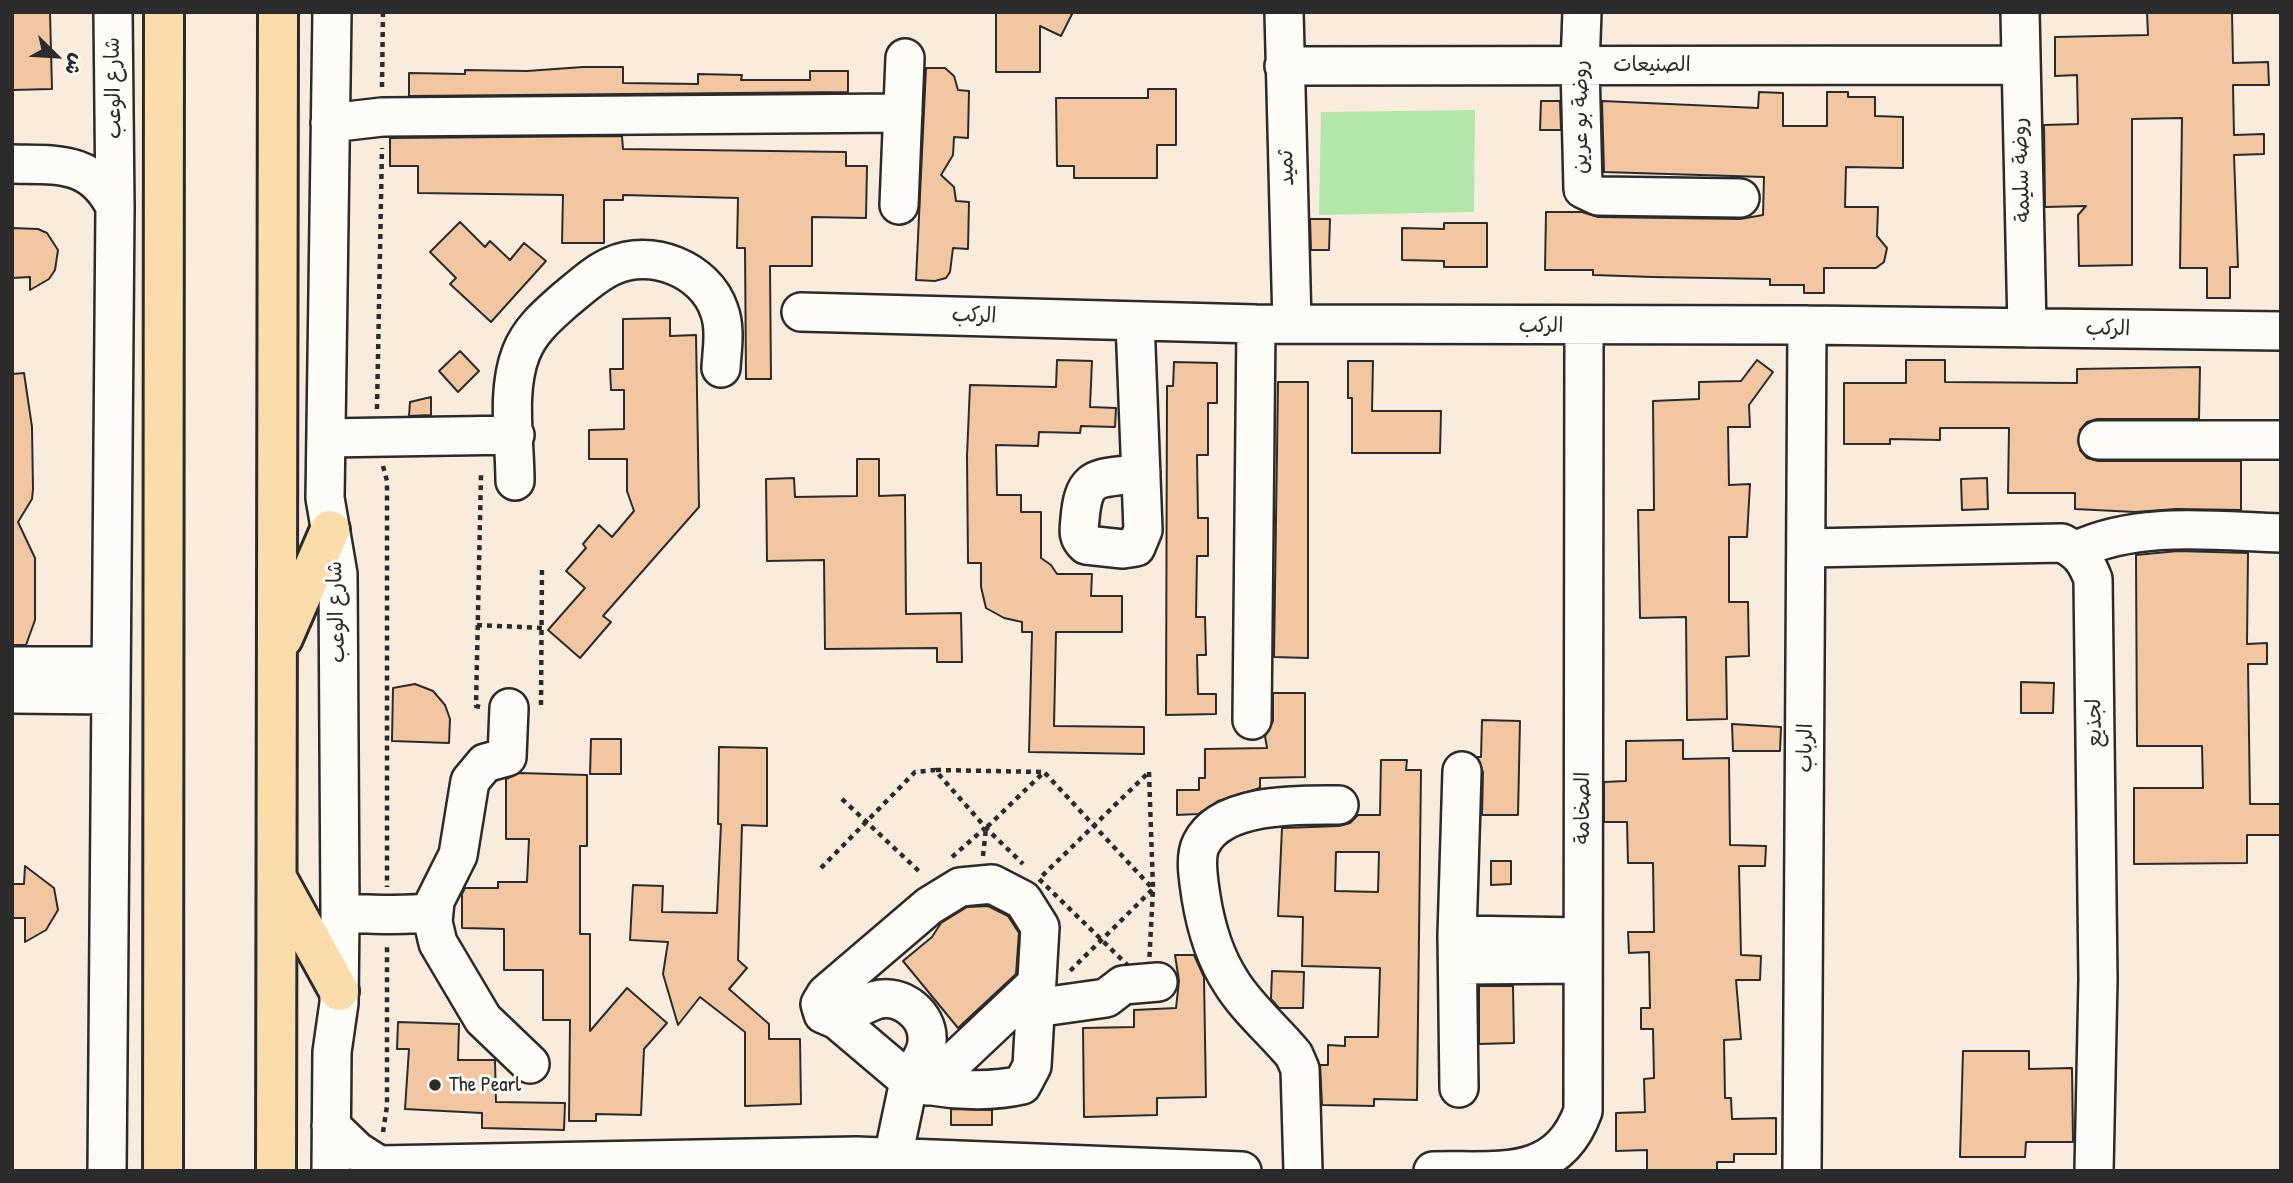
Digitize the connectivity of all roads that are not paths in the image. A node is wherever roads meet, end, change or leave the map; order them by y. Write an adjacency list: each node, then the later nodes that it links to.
1 (113, 12): 13 (street, شارع الوعب)
2 (164, 12): 64 (main road)
3 (278, 12): 38 (main road)
4 (332, 12): 14 (street, شارع الوعب)
5 (1284, 12): 11 (street, ثميد)
6 (1582, 12): 9 (street, روضة بو عرين)
7 (2020, 12): 10 (street, روضة سليمة)
8 (905, 58): 12 (street)
9 (1580, 65): 10 (street, الصنيعات); 11 (street, الصنيعات); 17 (street, روضة بو عرين)
10 (2019, 65): 25 (street, روضة سليمة)
11 (1284, 66): 22 (street, ثميد)
12 (903, 113): 14 (street); 18 (street)
13 (114, 119): 16 (street); 19 (street, شارع الوعب)
14 (330, 123): 29 (street, شارع الوعب)
15 (12, 164): 16 (street)
16 (64, 165): 19 (street)
17 (1740, 198)
18 (899, 205)
19 (115, 206): 40 (street, شارع الوعب)
20 (801, 312): 21 (street, الركب)
21 (1135, 321): 22 (street, الركب); 32 (street)
22 (1274, 324): 24 (street, الركب); 43 (street, ثميد)
23 (1807, 325): 24 (street, الركب); 25 (street, الركب); 36 (street, الرباب)
24 (1584, 326): 50 (street, الصخامة)
25 (2027, 328): 26 (street, الركب)
26 (2281, 331)
27 (721, 368): 28 (street)
28 (498, 435): 29 (street); 33 (street)
29 (326, 438): 34 (street, شارع الوعب)
30 (2098, 440): 31 (street)
31 (2281, 440)
32 (1140, 473)
33 (515, 481)
34 (330, 530): 38 (main road); 48 (street, شارع الوعب)
35 (2281, 533): 37 (street)
36 (1808, 548): 37 (street); 70 (street, الرباب)
37 (2077, 550): 71 (street, لجذيع)
38 (276, 653): 46 (main road)
39 (12, 666): 40 (street)
40 (111, 681): 41 (street); 63 (street, شارع الوعب)
41 (12, 695)
42 (509, 708): 47 (street)
43 (1252, 720)
44 (1462, 771): 49 (street)
45 (1339, 805): 68 (street)
46 (276, 876): 52 (main road); 65 (main road)
47 (433, 912): 48 (street); 55 (street)
48 (340, 914): 52 (street, شارع الوعب)
49 (1458, 950): 50 (street); 57 (street)
50 (1583, 951): 69 (street, الصخامة)
51 (1153, 983): 53 (street)
52 (340, 991): 58 (street, شارع الوعب)
53 (1035, 997): 54 (street); 56 (street); 56 (street)
54 (837, 1020): 56 (street); 56 (street)
55 (530, 1065)
56 (919, 1083): 59 (street)
57 (1459, 1088)
58 (331, 1126): 62 (street); 66 (street, شارع الوعب)
59 (893, 1157): 61 (street); 67 (street)
60 (808, 1163): 61 (street); 62 (street)
61 (856, 1164)
62 (377, 1168)
63 (107, 1171)
64 (163, 1171)
65 (276, 1171)
66 (331, 1171)
67 (1242, 1171)
68 (1303, 1171)
69 (1433, 1171)
70 (1802, 1171)
71 (2094, 1171)

